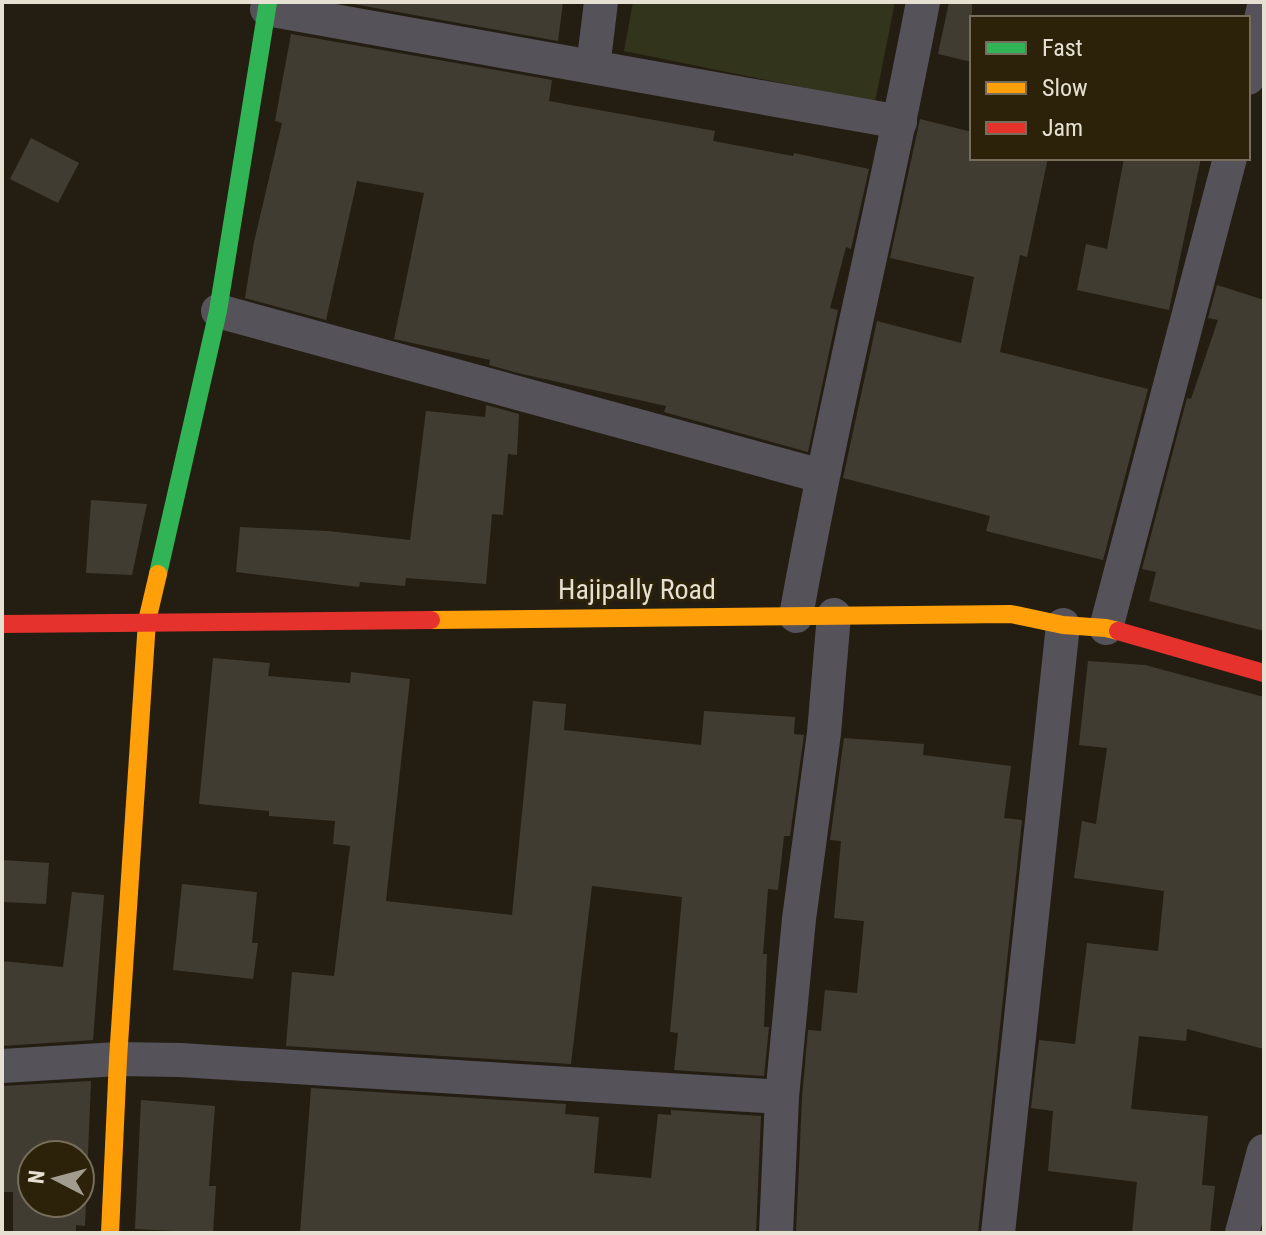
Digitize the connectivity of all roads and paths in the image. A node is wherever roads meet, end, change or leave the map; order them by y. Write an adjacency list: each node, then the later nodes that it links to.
1 (601, 2): 5 (street)
2 (923, 2): 7 (street)
3 (268, 6): 5 (street); 9 (street)
4 (1264, 6): 6 (street)
5 (593, 67): 7 (street)
6 (1250, 69)
7 (900, 122): 10 (street)
8 (1229, 160): 16 (street)
9 (218, 311): 10 (street); 13 (street)
10 (821, 476): 12 (street)
11 (834, 615): 12 (street, Hajipally Road); 15 (street, Hajipally Road); 20 (street)
12 (796, 616): 13 (street, Hajipally Road)
13 (147, 621): 14 (street, Hajipally Road); 18 (street)
14 (2, 624)
15 (1063, 625): 16 (street, Hajipally Road); 24 (street)
16 (1106, 628): 17 (street, Hajipally Road)
17 (1264, 673)
18 (118, 1059): 19 (street); 20 (street); 22 (street)
19 (2, 1066)
20 (782, 1097): 23 (street)
21 (1264, 1151): 25 (street)
22 (110, 1233)
23 (776, 1233)
24 (998, 1233)
25 (1242, 1233)

